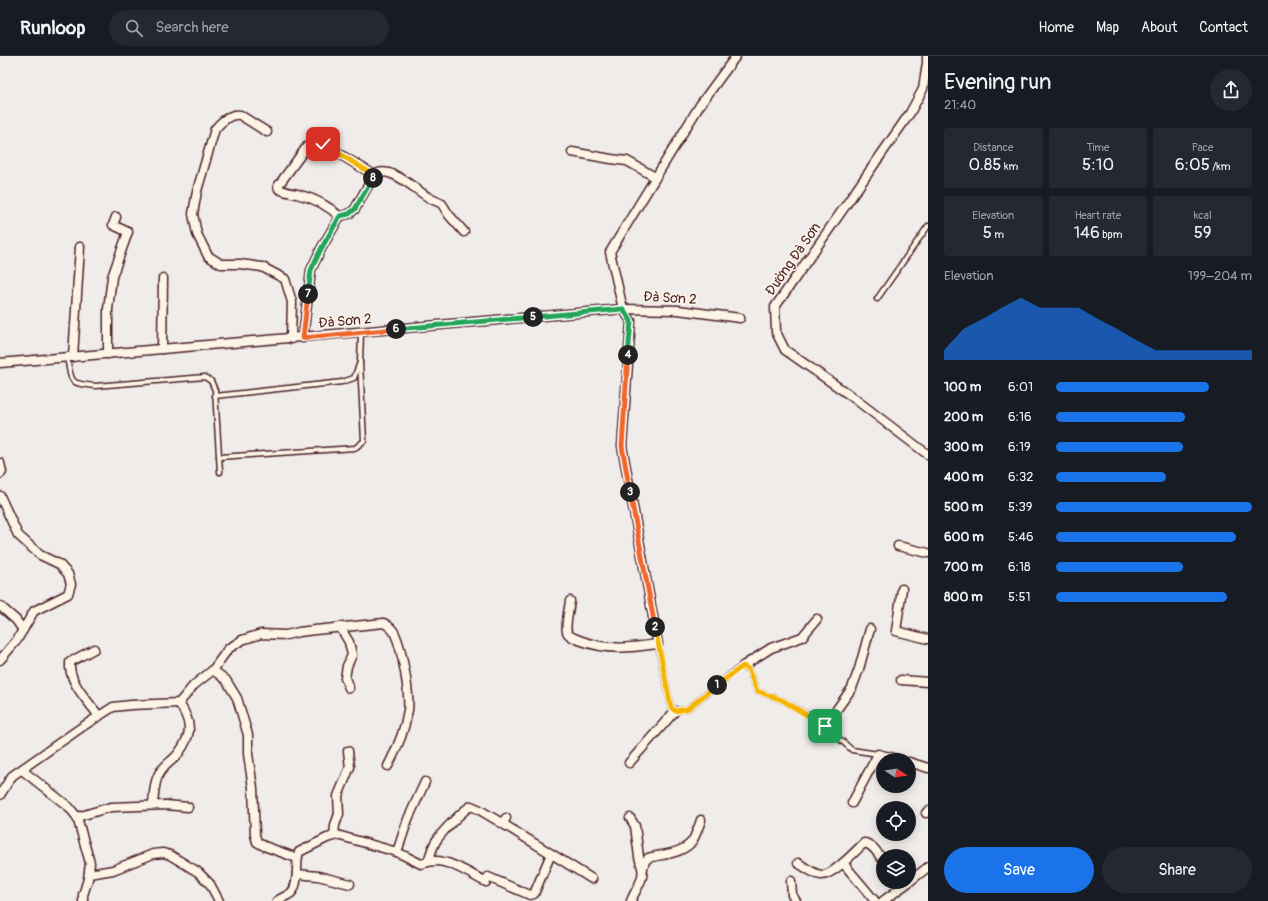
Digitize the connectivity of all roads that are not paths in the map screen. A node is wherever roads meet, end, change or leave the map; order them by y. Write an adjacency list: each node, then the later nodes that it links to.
1 (736, 56): 6 (street)
2 (927, 56): 25 (street, Đường Đà Sơn)
3 (267, 132): 17 (street)
4 (572, 152): 6 (street)
5 (374, 175): 8 (street); 8 (street); 10 (street)
6 (655, 177): 14 (street)
7 (116, 217): 20 (street)
8 (340, 217): 18 (street)
9 (928, 226): 13 (lane)
10 (464, 232)
11 (80, 247): 21 (street)
12 (163, 278): 19 (street)
13 (877, 299)
14 (623, 309): 15 (street, Đà Sơn 2); 16 (street, Đà Sơn 2); 41 (street)
15 (740, 318)
16 (361, 333): 18 (street, Đà Sơn 2); 22 (lane)
17 (291, 338): 18 (street, Đà Sơn 2); 19 (street, Đà Sơn 2)
18 (303, 338)
19 (162, 349): 20 (street, Đà Sơn 2)
20 (108, 354): 21 (street, Đà Sơn 2)
21 (70, 357): 23 (street, Đà Sơn 2); 24 (lane)
22 (360, 362): 24 (lane); 26 (lane)
23 (0, 363)
24 (215, 396): 26 (lane)
25 (927, 454)
26 (219, 457): 28 (lane)
27 (0, 462): 29 (street)
28 (220, 472)
29 (0, 474)
30 (0, 496): 38 (street)
31 (898, 546): 32 (street)
32 (928, 553)
33 (902, 589): 40 (street)
34 (570, 601): 41 (street)
35 (0, 606): 38 (street)
36 (817, 619): 44 (street)
37 (340, 627): 45 (street); 48 (street); 58 (street)
38 (23, 630): 43 (street)
39 (870, 630): 52 (street)
40 (928, 639)
41 (658, 644): 50 (lane)
42 (94, 649): 51 (street)
43 (0, 660)
44 (743, 666): 50 (lane); 52 (lane)
45 (213, 670): 49 (street); 73 (street)
46 (901, 680): 47 (street)
47 (928, 682)
48 (349, 688)
49 (179, 703): 51 (street); 64 (street)
50 (675, 711): 56 (street)
51 (99, 716): 60 (street)
52 (825, 726): 54 (lane)
53 (348, 751): 69 (street)
54 (876, 754)
55 (876, 758): 63 (street)
56 (629, 763)
57 (916, 764): 59 (street)
58 (388, 766)
59 (928, 768)
60 (22, 770): 62 (street); 66 (street)
61 (425, 782): 71 (street)
62 (0, 795)
63 (852, 803)
64 (153, 805): 65 (street); 66 (street)
65 (188, 808)
66 (77, 817): 79 (street)
67 (630, 818): 77 (street)
68 (701, 820): 77 (street)
69 (334, 836): 71 (street); 73 (street)
70 (876, 851): 76 (street)
71 (397, 852): 74 (street)
72 (551, 854): 74 (street); 74 (street); 82 (street)
73 (297, 858): 80 (street)
74 (428, 862)
75 (798, 863): 76 (street)
76 (843, 863): 91 (street)
77 (642, 868): 89 (street)
78 (928, 868): 81 (street)
79 (89, 874): 86 (street); 87 (street)
80 (297, 874): 84 (street); 88 (street)
81 (916, 876)
82 (592, 878)
83 (791, 881): 90 (street)
84 (350, 884)
85 (898, 889): 92 (street)
86 (83, 901)
87 (219, 901)
88 (277, 901)
89 (631, 901)
90 (796, 901)
91 (875, 901)
92 (883, 901)

